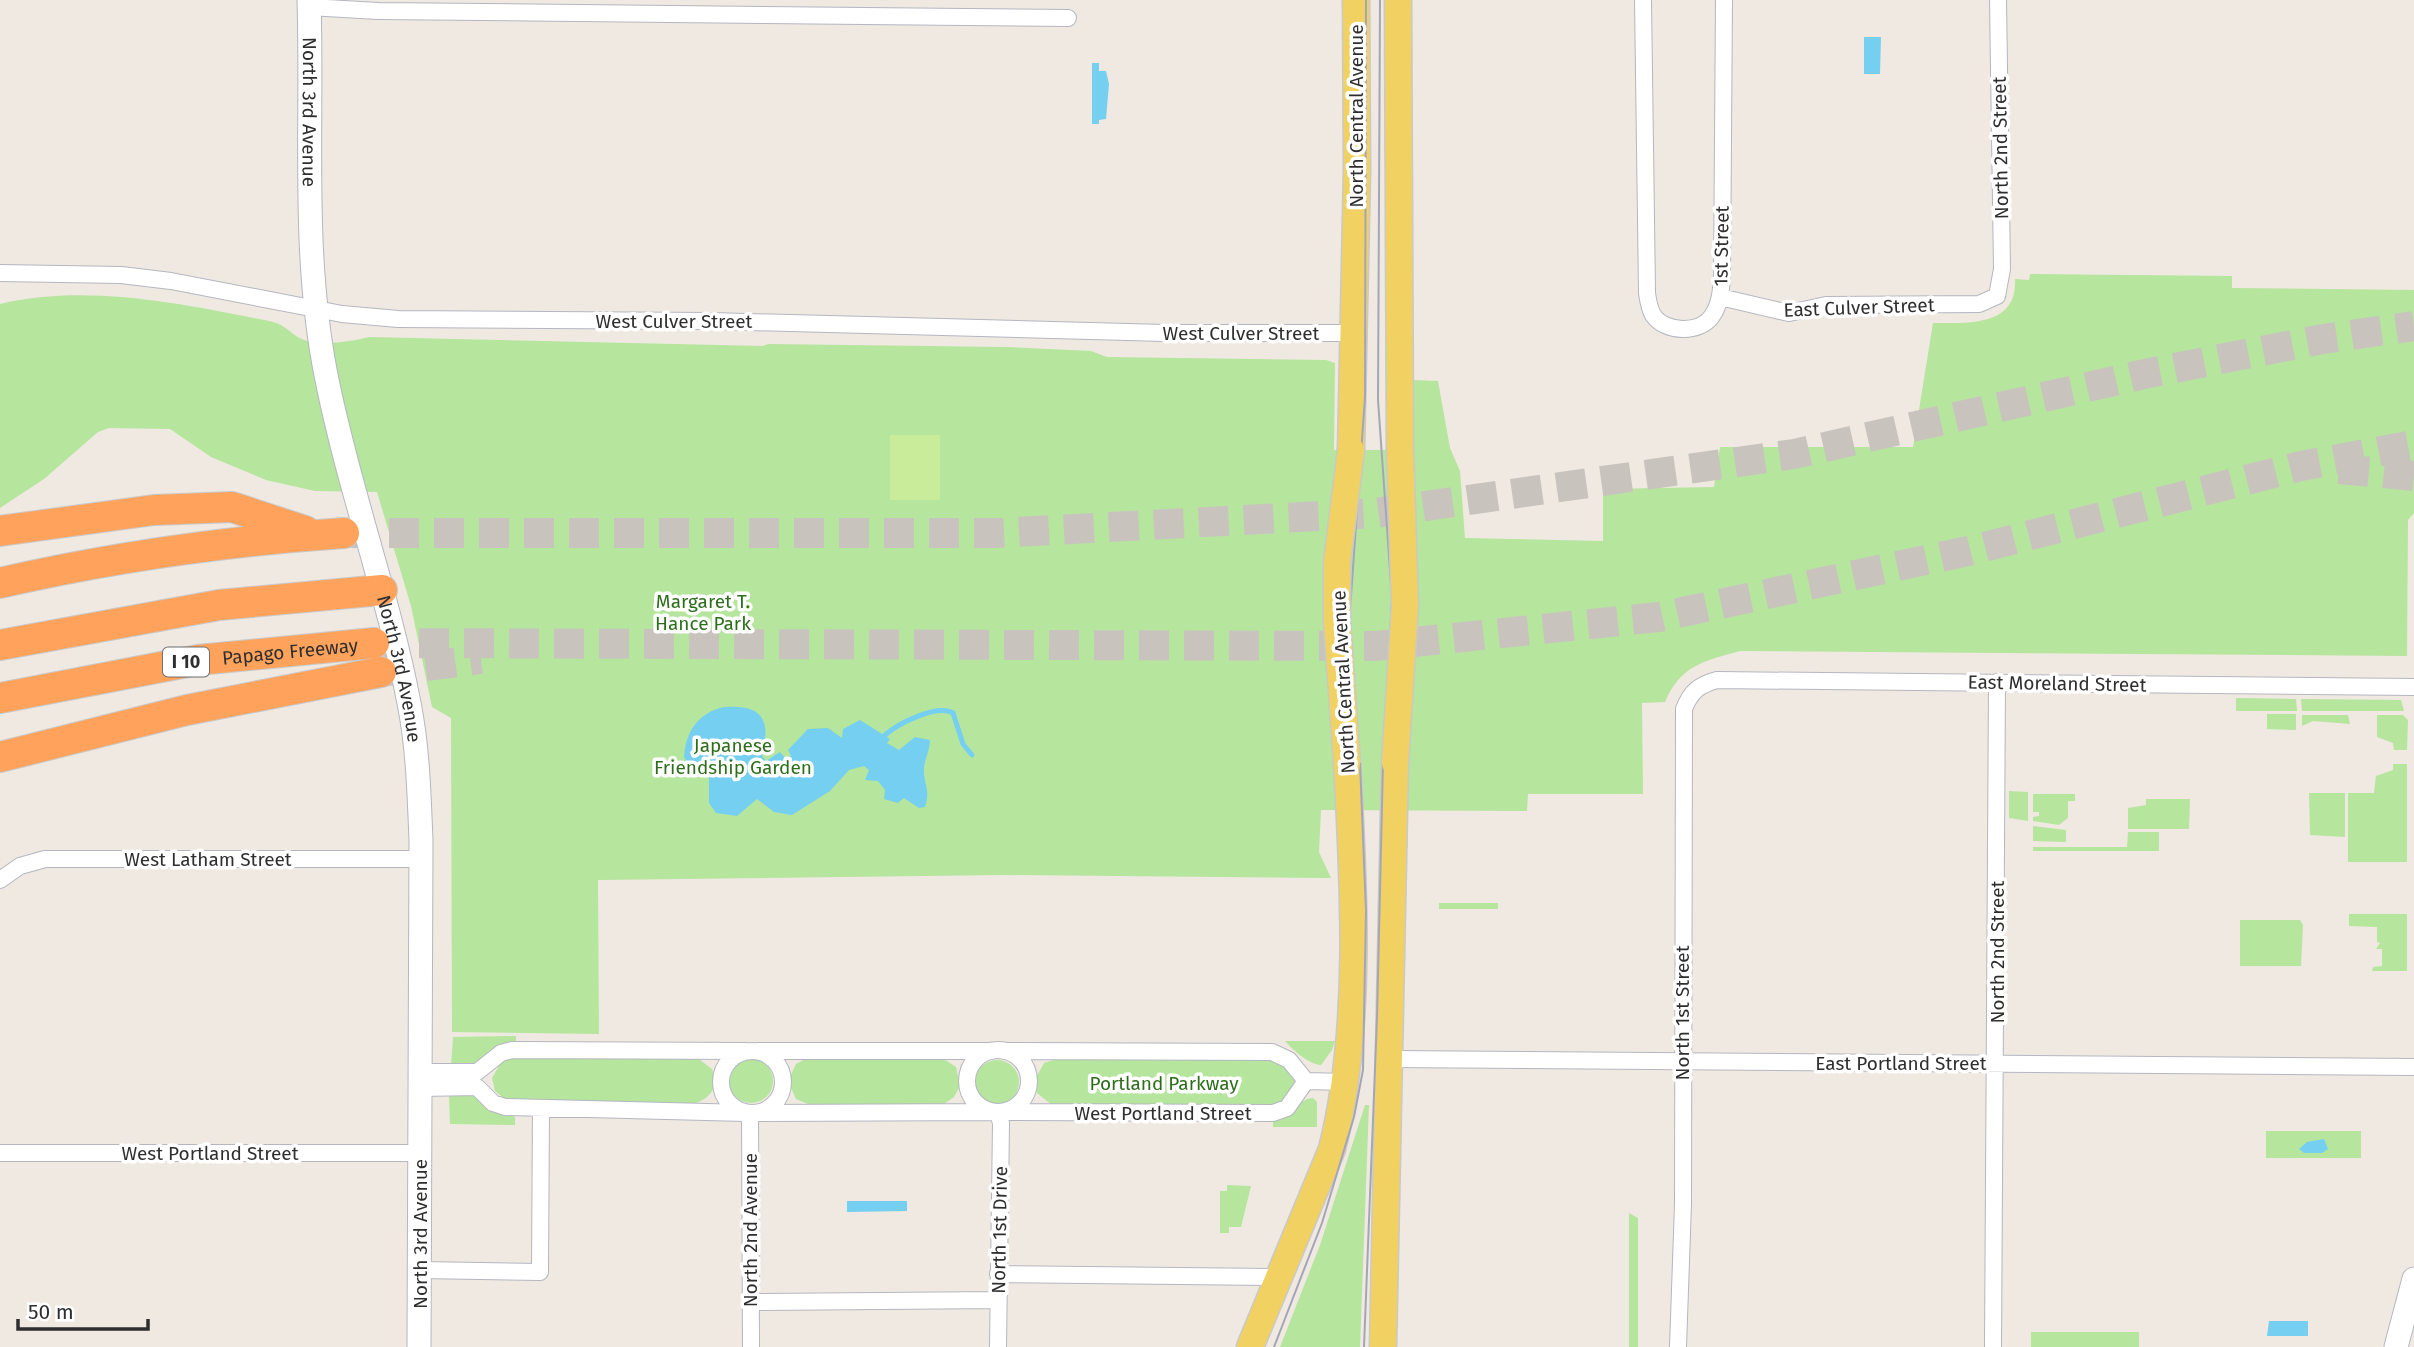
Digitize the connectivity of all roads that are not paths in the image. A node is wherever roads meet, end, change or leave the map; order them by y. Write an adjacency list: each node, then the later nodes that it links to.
1 (1356, 0): 12 (main road, North Central Avenue)
2 (1398, 0): 28 (main road, bridge)
3 (1643, 0): 10 (street, 1st Street)
4 (1724, 0): 10 (street, 1st Street)
5 (1998, 0): 9 (street, North 2nd Street)
6 (309, 4): 7 (street); 11 (street, North 3rd Avenue)
7 (1069, 18)
8 (0, 273): 11 (street, West Culver Street)
9 (1997, 296): 10 (street, East Culver Street)
10 (1720, 297)
11 (316, 308): 12 (street, West Culver Street); 15 (street, North 3rd Avenue)
12 (1352, 334): 35 (main road, North Central Avenue, bridge)
13 (0, 531): 14 (highway)
14 (0, 583)
15 (370, 591): 17 (highway); 24 (street, North 3rd Avenue)
16 (374, 643): 22 (highway, Papago Freeway / I 10)
17 (0, 645)
18 (381, 672): 23 (highway)
19 (1997, 682): 20 (street, East Moreland Street); 21 (street, East Moreland Street); 30 (street, North 2nd Street)
20 (1700, 685): 29 (street, North 1st Street)
21 (2414, 687)
22 (0, 698)
23 (0, 757)
24 (421, 859): 25 (street, West Latham Street); 32 (street, North 3rd Avenue)
25 (0, 880)
26 (752, 1051): 27 (street); 33 (street); 38 (street); 38 (street)
27 (998, 1051): 34 (street); 37 (street); 37 (street)
28 (1389, 1059): 29 (street, East Portland Street); 51 (main road)
29 (1682, 1062): 30 (street, East Portland Street); 52 (street, North 1st Street)
30 (1996, 1064): 31 (street, East Portland Street); 53 (street, North 2nd Street)
31 (2414, 1067)
32 (420, 1080): 33 (street); 40 (street, North 3rd Avenue)
33 (477, 1080): 36 (street, West Portland Street)
34 (1306, 1081): 35 (street); 37 (street, West Portland Street)
35 (1346, 1082): 43 (main road, North Central Avenue)
36 (541, 1109): 38 (street, West Portland Street); 41 (street)
37 (998, 1112): 38 (street, West Portland Street); 42 (street, North 1st Drive)
38 (751, 1113): 46 (street, North 2nd Avenue)
39 (0, 1153): 40 (street, West Portland Street)
40 (421, 1153): 41 (street, North 3rd Avenue)
41 (420, 1270): 47 (street, North 3rd Avenue)
42 (998, 1274): 43 (street); 45 (street, North 1st Drive)
43 (1281, 1277): 50 (main road, North Central Avenue)
44 (2414, 1279): 54 (street)
45 (998, 1300): 46 (street); 49 (street, North 1st Drive)
46 (751, 1303): 48 (street, North 2nd Avenue)
47 (419, 1347)
48 (751, 1347)
49 (998, 1347)
50 (1250, 1347)
51 (1383, 1347)
52 (1678, 1347)
53 (1993, 1347)
54 (2396, 1347)

